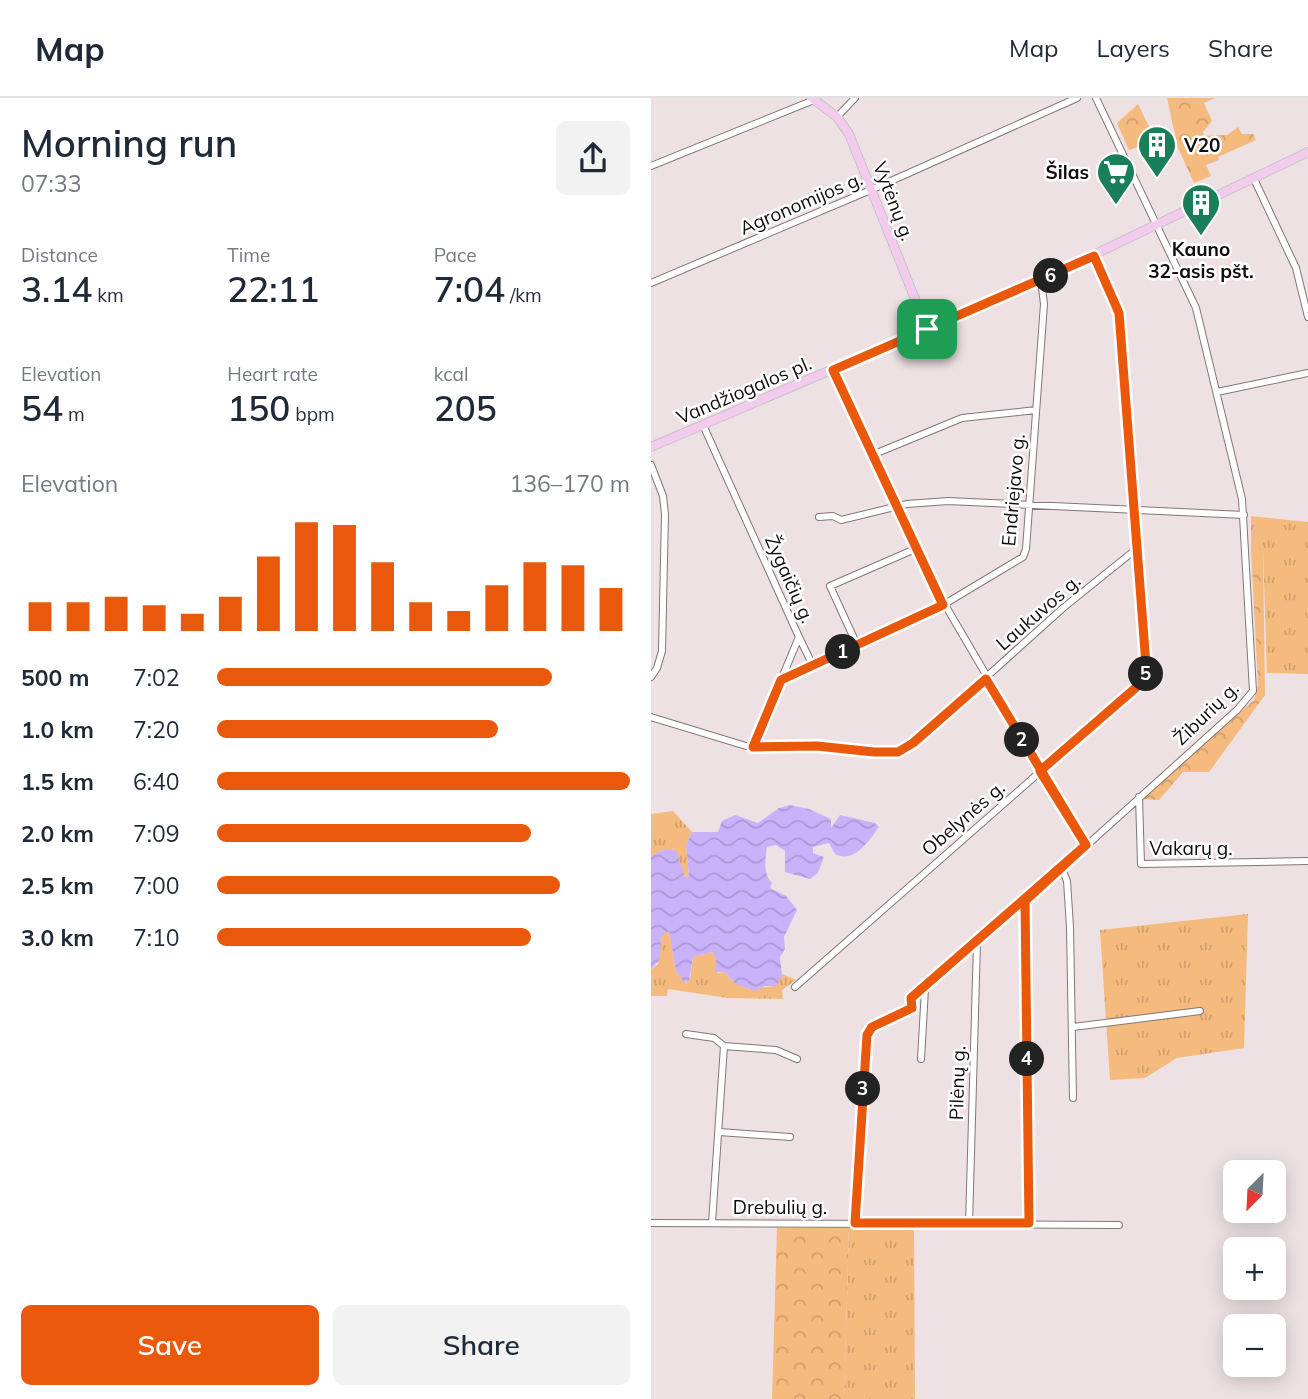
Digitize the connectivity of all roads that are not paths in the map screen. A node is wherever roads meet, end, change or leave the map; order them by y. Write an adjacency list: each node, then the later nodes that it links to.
1 (855, 98): 5 (street)
2 (1077, 98): 9 (street, Agronomijos g.)
3 (1096, 98): 10 (street, Žiburių g.)
4 (813, 99): 5 (main road, Vytėnų g.); 7 (street)
5 (837, 117): 9 (main road, Vytėnų g.)
6 (1308, 152): 8 (main road, Vandžiogalos pl.)
7 (651, 166)
8 (1254, 179): 10 (main road, Vandžiogalos pl.); 14 (street)
9 (873, 189): 13 (street, Agronomijos g.); 15 (main road, Vytėnų g.)
10 (1158, 226): 11 (main road, Vandžiogalos pl.); 18 (street, Žiburių g.)
11 (1094, 256): 12 (main road, Vandžiogalos pl.); 26 (street, Obelynės g.)
12 (1041, 280): 15 (main road, Vandžiogalos pl.); 19 (street, Endriejavo g.)
13 (651, 283)
14 (1308, 317)
15 (927, 329): 16 (main road, Vandžiogalos pl.)
16 (833, 370): 20 (main road, Vandžiogalos pl.); 22 (street)
17 (1308, 373): 18 (street)
18 (1217, 391): 27 (street, Žiburių g.)
19 (1036, 410): 22 (street); 24 (street, Endriejavo g.)
20 (703, 425): 21 (main road, Vandžiogalos pl.); 32 (street, Žygaičių g.)
21 (651, 447)
22 (872, 455): 25 (street)
23 (651, 465): 35 (street)
24 (1030, 505): 25 (street); 26 (street); 31 (street, Endriejavo g.)
25 (896, 508): 28 (street); 29 (street)
26 (1133, 510): 27 (street); 30 (street, Obelynės g.)
27 (1244, 515): 41 (street, Žiburių g.)
28 (819, 517)
29 (915, 549): 31 (street); 33 (street)
30 (1135, 550): 36 (street, Laukuvos g.); 40 (street, Obelynės g.)
31 (943, 605): 33 (street, Endriejavo g.); 36 (street)
32 (799, 637): 34 (street); 37 (street, Žygaičių g.)
33 (857, 645): 34 (street, Endriejavo g.)
34 (813, 666): 37 (street, Endriejavo g.)
35 (651, 677)
36 (986, 679): 39 (street, Laukuvos g.); 40 (street)
37 (781, 680): 39 (street, Žygaičių g.)
38 (651, 718): 39 (street, Laukuvos g.)
39 (753, 747)
40 (1040, 771): 42 (street); 47 (street, Obelynės g.)
41 (1139, 797): 42 (street, Žiburių g.); 43 (street, Vakarų g.)
42 (1086, 845): 44 (street, Žiburių g.)
43 (1308, 861)
44 (1061, 866): 45 (street, Žiburių g.); 50 (street)
45 (1025, 901): 46 (street, Žiburių g.); 61 (street)
46 (977, 943): 48 (street, Žiburių g.); 62 (street, Pilėnų g.)
47 (795, 987)
48 (925, 989): 54 (street); 60 (street, Žiburių g.)
49 (1200, 1011): 50 (street)
50 (1073, 1027): 55 (street)
51 (686, 1034): 52 (street)
52 (724, 1046): 53 (street); 56 (street)
53 (797, 1059)
54 (921, 1059)
55 (1073, 1098)
56 (719, 1132): 57 (street); 59 (street)
57 (790, 1137)
58 (651, 1223): 59 (street, Drebulių g.)
59 (712, 1223): 60 (street, Drebulių g.)
60 (855, 1223): 62 (street, Drebulių g.)
61 (1029, 1223): 62 (street, Drebulių g.); 63 (street, Drebulių g.)
62 (969, 1224)
63 (1119, 1225)

